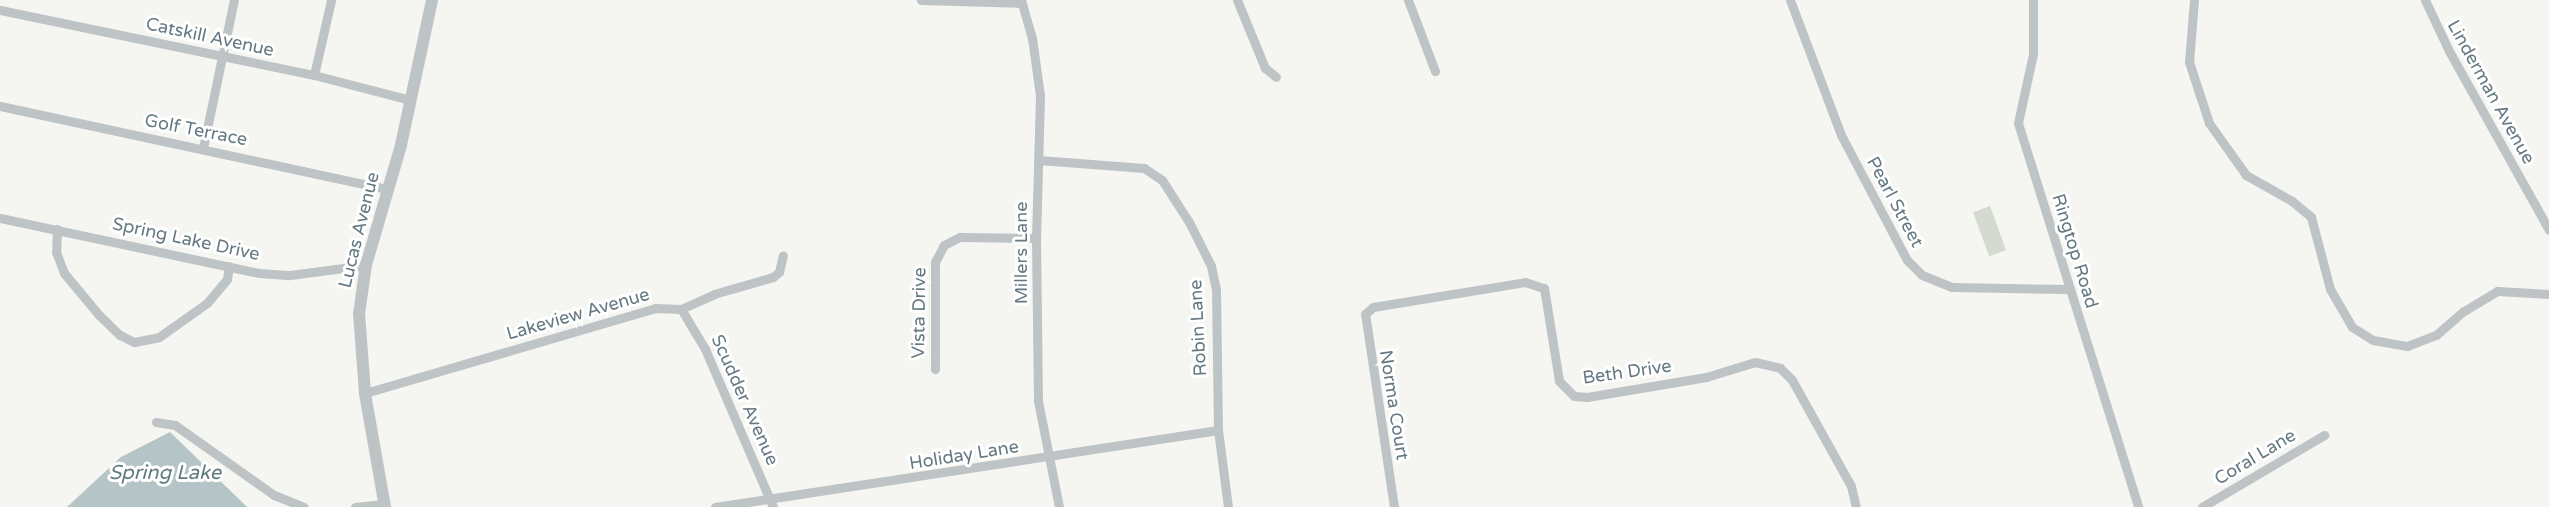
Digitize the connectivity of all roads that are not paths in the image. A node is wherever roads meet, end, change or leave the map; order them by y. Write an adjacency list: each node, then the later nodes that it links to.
1 (234, 0): 13 (street)
2 (332, 0): 15 (street)
3 (432, 0): 17 (street, Lucas Avenue)
4 (921, 0): 11 (street)
5 (1237, 0): 16 (street)
6 (1408, 0): 14 (street)
7 (1790, 0): 29 (street, Pearl Street)
8 (2033, 0): 29 (street, Ringtop Road)
9 (2194, 0): 30 (street)
10 (2426, 0): 24 (street, Linderman Avenue)
11 (1021, 1): 20 (street, Millers Lane)
12 (0, 10): 13 (street, Catskill Avenue)
13 (222, 56): 15 (street, Catskill Avenue); 19 (street)
14 (1435, 71)
15 (314, 75): 17 (street, Catskill Avenue)
16 (1276, 77)
17 (411, 100): 21 (street, Lucas Avenue)
18 (0, 106): 19 (street, Golf Terrace)
19 (202, 148): 21 (street, Golf Terrace)
20 (1039, 160): 25 (street, Millers Lane); 36 (street, Robin Lane)
21 (386, 189): 27 (street, Lucas Avenue)
22 (0, 218): 23 (street, Spring Lake Drive)
23 (57, 229): 28 (street, Spring Lake Drive); 28 (street)
24 (2549, 230)
25 (1036, 238): 33 (street, Vista Drive); 38 (street, Millers Lane)
26 (783, 255): 31 (street, Lakeview Avenue)
27 (366, 264): 28 (street, Spring Lake Drive); 34 (street, Lucas Avenue)
28 (229, 266)
29 (2070, 288): 48 (street, Ringtop Road)
30 (2549, 294)
31 (681, 309): 34 (street, Lakeview Avenue); 39 (street, Scudder Avenue)
32 (1369, 309): 46 (street, Norma Court); 47 (street, Beth Drive)
33 (935, 369)
34 (365, 393): 40 (street, Lucas Avenue)
35 (156, 422): 41 (street)
36 (1218, 430): 38 (street, Holiday Lane); 45 (street, Robin Lane)
37 (2324, 435): 49 (street, Coral Lane)
38 (1050, 459): 39 (street, Holiday Lane); 44 (street, Millers Lane)
39 (772, 503): 43 (street, Holiday Lane)
40 (384, 506): 42 (street)
41 (303, 507)
42 (355, 507)
43 (715, 507)
44 (1059, 507)
45 (1228, 507)
46 (1394, 507)
47 (1856, 507)
48 (2138, 507)
49 (2202, 507)

